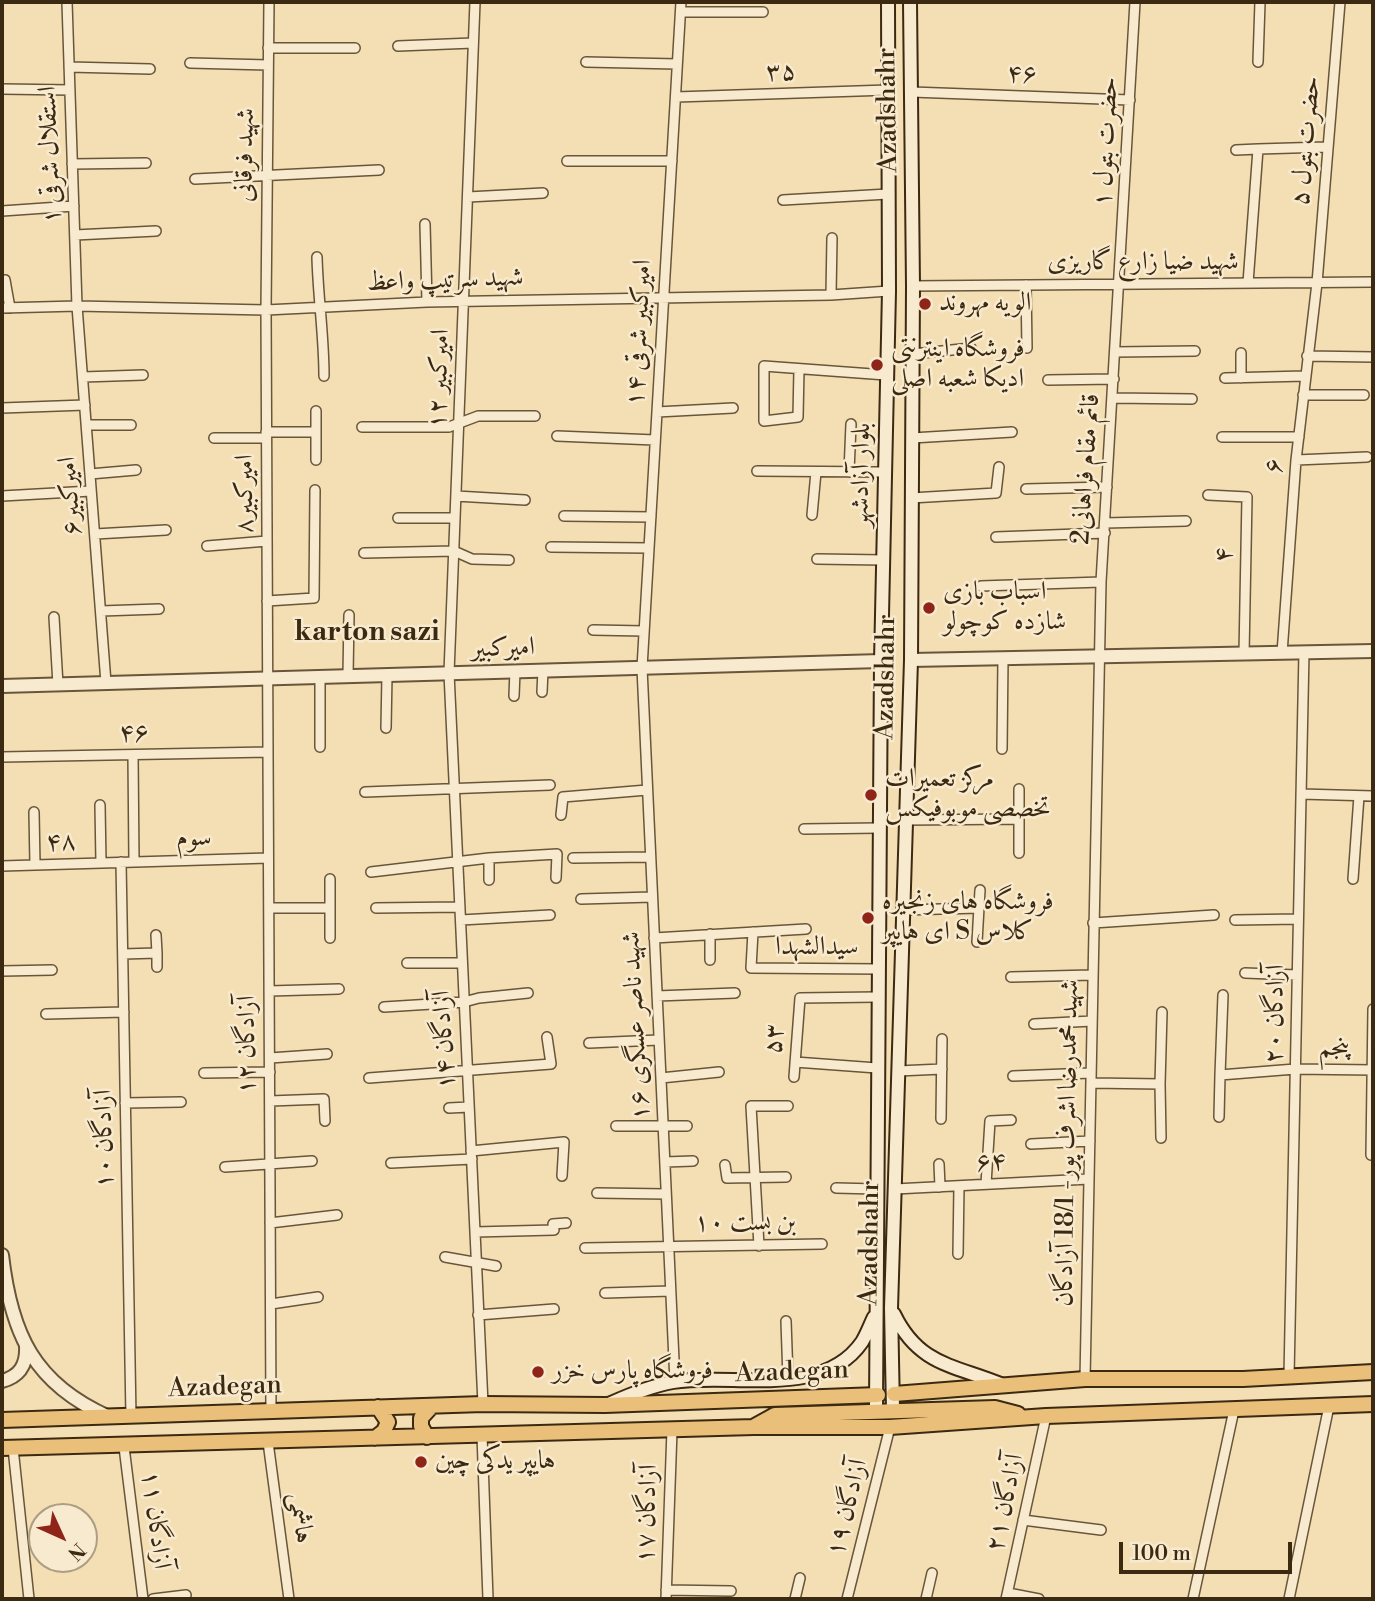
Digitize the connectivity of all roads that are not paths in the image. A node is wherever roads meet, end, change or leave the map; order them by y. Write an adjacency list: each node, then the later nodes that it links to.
1 (67, 2): 20 (street, استقلال شرقی ۱)
2 (269, 2): 13 (street, شهید فرقانی)
3 (475, 2): 11 (street, امیرکبیر ۱۲)
4 (888, 2): 24 (main road, بلوار آزادشهر)
5 (911, 2): 25 (main road, Azadshahr)
6 (1135, 2): 27 (street, حضرت بتول ۱)
7 (1260, 2): 16 (street)
8 (1340, 2): 28 (street, حضرت بتول ۵)
9 (681, 7): 10 (street); 18 (street, ۱۴ امیرکبیر شرقی)
10 (763, 12)
11 (473, 43): 12 (street); 40 (street, امیرکبیر ۱۲)
12 (398, 46)
13 (268, 48): 14 (street); 19 (street, شهید فرقانی)
14 (355, 48)
15 (586, 62): 18 (street)
16 (1258, 62)
17 (190, 63): 19 (street)
18 (677, 64): 26 (street, ۱۴ امیرکبیر شرقی)
19 (268, 65): 36 (street, شهید فرقانی)
20 (69, 67): 21 (street); 23 (street, استقلال شرقی ۱)
21 (150, 69)
22 (2, 89): 23 (street)
23 (70, 90): 34 (street, استقلال شرقی ۱)
24 (888, 90): 26 (street, ۳۵); 39 (main road, بلوار آزادشهر)
25 (912, 92): 27 (street, ۴۶); 55 (main road, Azadshahr)
26 (676, 97): 32 (street, ۱۴ امیرکبیر شرقی)
27 (1130, 100): 54 (street, حضرت بتول ۱)
28 (1326, 147): 29 (street); 51 (street, حضرت بتول ۵)
29 (1258, 149): 30 (street); 52 (street)
30 (1236, 150)
31 (567, 161): 32 (street)
32 (672, 161): 58 (street, ۱۴ امیرکبیر شرقی)
33 (146, 163): 34 (street)
34 (72, 164): 42 (street, استقلال شرقی ۱)
35 (379, 170): 36 (street)
36 (267, 177): 37 (street); 64 (street, شهید فرقانی)
37 (194, 179)
38 (543, 193): 40 (street)
39 (888, 194): 41 (street); 56 (main road, بلوار آزادشهر)
40 (468, 197): 59 (street, امیرکبیر ۱۲)
41 (783, 200)
42 (74, 206): 43 (street); 46 (street, استقلال شرقی ۱)
43 (2, 211)
44 (425, 224): 60 (street)
45 (156, 231): 46 (street)
46 (75, 235): 61 (street, استقلال شرقی ۱)
47 (832, 238): 57 (street)
48 (317, 257): 62 (street)
49 (2, 280): 63 (street)
50 (1373, 282): 51 (street, شهید ضیا زارع گاریزی)
51 (1317, 283): 52 (street, شهید ضیا زارع گاریزی); 71 (street, ۶)
52 (1248, 284): 54 (street, شهید ضیا زارع گاریزی)
53 (1026, 285): 54 (street, شهید ضیا زارع گاریزی); 55 (street, شهید ضیا زارع گاریزی); 66 (street)
54 (1120, 285): 68 (street, 2قائم مقام فراهانی)
55 (913, 286): 70 (main road, Azadshahr)
56 (889, 291): 57 (street, شهید سرتیپ واعظ); 75 (main road, بلوار آزادشهر)
57 (831, 295): 58 (street, شهید سرتیپ واعظ)
58 (663, 297): 59 (street, شهید سرتیپ واعظ); 91 (street, ۱۴ امیرکبیر شرقی)
59 (464, 301): 60 (street, شهید سرتیپ واعظ); 93 (street, امیرکبیر ۱۲)
60 (427, 302): 62 (street, شهید سرتیپ واعظ)
61 (78, 306): 63 (street, شهید سرتیپ واعظ); 64 (street, شهید سرتیپ واعظ); 78 (street, امیرکبیر۶)
62 (319, 306): 64 (street, شهید سرتیپ واعظ); 76 (street)
63 (6, 308)
64 (265, 310): 100 (street, امیرکبیر۸)
65 (971, 348): 70 (street)
66 (1027, 348)
67 (1195, 351): 68 (street)
68 (1115, 352): 81 (street, 2قائم مقام فراهانی)
69 (1241, 353): 80 (street)
70 (913, 354): 105 (main road, Azadshahr)
71 (1307, 356): 72 (street); 77 (street, ۶)
72 (1373, 357)
73 (799, 369): 73 (street); 75 (street)
74 (143, 375): 78 (street)
75 (886, 375): 115 (main road, بلوار آزادشهر)
76 (324, 376)
77 (1306, 376): 80 (street); 84 (street, ۶)
78 (83, 377): 87 (street, امیرکبیر۶)
79 (1225, 378): 80 (street)
80 (1241, 378)
81 (1114, 379): 82 (street); 85 (street, 2قائم مقام فراهانی)
82 (1048, 380)
83 (1364, 395): 84 (street)
84 (1303, 396): 103 (street, ۶)
85 (1113, 398): 86 (street); 117 (street, 2قائم مقام فراهانی)
86 (1192, 399)
87 (85, 405): 88 (street); 95 (street, امیرکبیر۶)
88 (2, 408)
89 (733, 408): 91 (street)
90 (317, 411): 98 (street)
91 (657, 412): 106 (street, ۱۴ امیرکبیر شرقی)
92 (535, 415): 93 (street)
93 (459, 424): 97 (street); 123 (street, امیرکبیر ۱۲)
94 (851, 424): 114 (street)
95 (86, 425): 96 (street); 116 (street, امیرکبیر۶)
96 (131, 425)
97 (362, 427)
98 (316, 432): 100 (street); 108 (street)
99 (1012, 432): 105 (street)
100 (266, 435): 104 (street); 136 (street, امیرکبیر۸)
101 (557, 436): 106 (street)
102 (1222, 437): 103 (street)
103 (1298, 437): 109 (street, ۶)
104 (214, 438)
105 (912, 438): 124 (main road, Azadshahr)
106 (655, 440): 128 (street, ۱۴ امیرکبیر شرقی)
107 (1367, 457): 109 (street)
108 (316, 460)
109 (1296, 460): 156 (street, ۶)
110 (999, 467): 124 (street)
111 (136, 470): 116 (street)
112 (757, 471): 113 (street)
113 (816, 472): 114 (street); 126 (street)
114 (849, 472): 115 (street)
115 (884, 472): 144 (main road, بلوار آزادشهر)
116 (90, 474): 120 (street, امیرکبیر۶)
117 (1107, 487): 118 (street); 132 (street, 2قائم مقام فراهانی)
118 (1026, 489)
119 (315, 490): 147 (street)
120 (92, 491): 122 (street); 134 (street, امیرکبیر۶)
121 (1208, 495): 157 (street, ۴)
122 (2, 496)
123 (456, 496): 125 (street); 130 (street, امیرکبیر ۱۲)
124 (911, 498): 160 (main road, Azadshahr)
125 (526, 500)
126 (812, 515)
127 (564, 516): 128 (street)
128 (650, 517): 139 (street, ۱۴ امیرکبیر شرقی)
129 (398, 518): 130 (street)
130 (455, 518): 140 (street, امیرکبیر ۱۲)
131 (1186, 521): 132 (street)
132 (1105, 528): 135 (street); 145 (street, 2قائم مقام فراهانی)
133 (166, 530): 134 (street)
134 (95, 534): 149 (street, امیرکبیر۶)
135 (996, 537)
136 (267, 541): 137 (street); 147 (street, امیرکبیر۸)
137 (207, 545)
138 (551, 547): 139 (street)
139 (649, 548): 153 (street, ۱۴ امیرکبیر شرقی)
140 (454, 551): 141 (street); 143 (street); 165 (street, امیرکبیر ۱۲)
141 (363, 553)
142 (817, 559): 144 (street)
143 (509, 560)
144 (883, 560): 161 (main road, بلوار آزادشهر)
145 (1101, 582): 146 (street); 158 (street, 2قائم مقام فراهانی)
146 (981, 586)
147 (267, 601): 169 (street, امیرکبیر۸)
148 (159, 608): 149 (street)
149 (100, 611): 170 (street, امیرکبیر۶)
150 (349, 615): 167 (street)
151 (54, 617): 171 (street)
152 (593, 630): 153 (street)
153 (644, 631): 162 (street, ۱۴ امیرکبیر شرقی)
154 (1373, 651): 155 (main road)
155 (1304, 652): 156 (main road); 186 (street, ۲۰ آزادگان)
156 (1282, 653): 157 (main road)
157 (1244, 654): 158 (main road)
158 (1098, 656): 159 (main road); 226 (street, شهید محمدرضا اشرف پور- 18/1 آزادگان)
159 (1003, 658): 160 (main road); 177 (street)
160 (911, 660): 193 (main road, Azadshahr)
161 (881, 661): 162 (main road, امیرکبیر); 194 (main road, Azadshahr)
162 (642, 668): 163 (main road, امیرکبیر); 184 (street, ۱۶ شهید ناصر عسگری)
163 (543, 670): 164 (main road, امیرکبیر); 173 (street)
164 (515, 671): 165 (main road, امیرکبیر); 174 (street)
165 (449, 673): 166 (main road, امیرکبیر); 182 (street, ۱۴ آزادگان)
166 (387, 675): 167 (main road, امیرکبیر); 175 (street)
167 (348, 676): 168 (main road, امیرکبیر)
168 (320, 677): 169 (main road, امیرکبیر); 176 (street)
169 (268, 679): 170 (main road, امیرکبیر); 178 (street, ۱۲ آزادگان)
170 (106, 683): 171 (main road, امیرکبیر)
171 (58, 685): 172 (main road, امیرکبیر)
172 (2, 686)
173 (542, 692)
174 (514, 696)
175 (386, 728)
176 (320, 747)
177 (1002, 749)
178 (268, 752): 179 (street, ۴۶); 198 (street, ۱۲ آزادگان)
179 (133, 755): 180 (street, ۴۶); 202 (street)
180 (2, 757)
181 (550, 785): 182 (street)
182 (455, 789): 185 (street); 204 (street, ۱۴ آزادگان)
183 (1018, 789): 192 (street)
184 (647, 790): 191 (street); 197 (street, ۱۶ شهید ناصر عسگری)
185 (365, 792)
186 (1301, 794): 187 (street); 223 (street, ۲۰ آزادگان)
187 (1359, 796): 188 (street); 210 (street)
188 (1373, 796)
189 (100, 805): 203 (street)
190 (34, 812): 205 (street)
191 (561, 815)
192 (1020, 819): 193 (street); 196 (street)
193 (905, 820): 220 (main road, Azadshahr)
194 (879, 828): 195 (street); 240 (main road, Azadshahr)
195 (804, 829)
196 (1019, 853)
197 (650, 857): 200 (street); 213 (street, ۱۶ شهید ناصر عسگری)
198 (268, 858): 202 (street, سوم); 216 (street, ۱۲ آزادگان)
199 (489, 858): 204 (street); 209 (street); 211 (street)
200 (573, 858)
201 (121, 862): 202 (street, سوم); 203 (street, ۴۸); 235 (street, ۱۰ آزادگان)
202 (134, 862)
203 (101, 863): 205 (street, ۴۸)
204 (458, 863): 207 (street); 215 (street, ۱۴ آزادگان)
205 (35, 865): 206 (street, ۴۸)
206 (2, 866)
207 (371, 872)
208 (330, 878): 217 (street)
209 (556, 878)
210 (1353, 879)
211 (489, 880)
212 (980, 890): 219 (street)
213 (652, 897): 214 (street); 232 (street, ۱۶ شهید ناصر عسگری)
214 (581, 899)
215 (460, 907): 218 (street); 224 (street, ۱۴ آزادگان)
216 (269, 908): 217 (street); 248 (street, ۱۲ آزادگان)
217 (330, 908): 231 (street)
218 (376, 908)
219 (979, 908): 220 (street); 233 (street)
220 (903, 910): 276 (main road, Azadshahr)
221 (550, 915): 224 (street)
222 (1214, 915): 226 (street)
223 (1298, 919): 225 (street); 245 (street, ۲۰ آزادگان)
224 (461, 920): 238 (street, ۱۴ آزادگان)
225 (1234, 920)
226 (1093, 923): 244 (street, شهید محمدرضا اشرف پور- 18/1 آزادگان)
227 (806, 929): 228 (street, سیدالشهدا)
228 (753, 932): 229 (street, سیدالشهدا); 240 (street, سیدالشهدا)
229 (710, 934): 232 (street, سیدالشهدا); 236 (street)
230 (156, 935): 234 (street)
231 (330, 938)
232 (654, 938): 252 (street, ۱۶ شهید ناصر عسگری)
233 (977, 942)
234 (157, 953): 235 (street); 239 (street)
235 (123, 954): 257 (street, ۱۰ آزادگان)
236 (710, 960)
237 (407, 963): 238 (street)
238 (463, 963): 254 (street, ۱۴ آزادگان)
239 (157, 967)
240 (878, 969): 253 (main road, Azadshahr)
241 (52, 970): 242 (street)
242 (2, 971)
243 (1245, 974): 245 (street)
244 (1092, 975): 246 (street); 260 (street, شهید محمدرضا اشرف پور- 18/1 آزادگان)
245 (1297, 975): 271 (street, ۲۰ آزادگان)
246 (1011, 977)
247 (339, 989): 248 (street)
248 (269, 990): 267 (street, ۱۲ آزادگان)
249 (528, 993): 254 (street)
250 (735, 993): 252 (street)
251 (1223, 995): 278 (street)
252 (657, 996): 264 (street, ۱۶ شهید ناصر عسگری)
253 (877, 997): 268 (street, ۵۳); 269 (main road, Azadshahr)
254 (464, 1002): 255 (street); 272 (street, ۱۴ آزادگان)
255 (384, 1007)
256 (1373, 1009): 273 (street)
257 (124, 1012): 259 (street); 287 (street, ۱۰ آزادگان)
258 (1162, 1012): 284 (street)
259 (46, 1014)
260 (1092, 1021): 261 (street); 283 (street, شهید محمدرضا اشرف پور- 18/1 آزادگان)
261 (1034, 1024)
262 (547, 1037): 272 (street)
263 (942, 1039): 270 (street)
264 (659, 1040): 265 (street); 282 (street, ۱۶ شهید ناصر عسگری)
265 (589, 1043)
266 (327, 1054): 267 (street)
267 (270, 1058): 274 (street, ۱۲ آزادگان)
268 (795, 1062): 269 (street); 280 (street, ۵۳)
269 (877, 1068): 319 (main road, Azadshahr)
270 (942, 1069): 276 (street); 292 (street)
271 (1295, 1069): 273 (street, پنجم); 278 (street, پنجم); 347 (street, ۲۰ آزادگان)
272 (467, 1070): 281 (street); 289 (street, ۱۴ آزادگان)
273 (1373, 1070): 302 (street)
274 (270, 1072): 277 (street); 285 (street, ۱۲ آزادگان)
275 (719, 1072): 282 (street)
276 (898, 1072): 320 (main road, Azadshahr)
277 (204, 1073)
278 (1220, 1075): 291 (street)
279 (1013, 1076): 283 (street)
280 (793, 1077)
281 (369, 1078)
282 (661, 1078): 295 (street, ۱۶ شهید ناصر عسگری)
283 (1091, 1078): 284 (street); 299 (street, شهید محمدرضا اشرف پور- 18/1 آزادگان)
284 (1160, 1084): 298 (street)
285 (270, 1101): 294 (street); 306 (street, ۱۲ آزادگان)
286 (181, 1102): 287 (street)
287 (125, 1103): 365 (street, ۱۰ آزادگان)
288 (788, 1106): 312 (street)
289 (469, 1107): 290 (street); 301 (street, ۱۴ آزادگان)
290 (449, 1108)
291 (1219, 1117)
292 (941, 1119)
293 (1011, 1120): 315 (street)
294 (325, 1121)
295 (663, 1125): 296 (street); 297 (street); 305 (street, ۱۶ شهید ناصر عسگری)
296 (616, 1126)
297 (687, 1126)
298 (1161, 1138)
299 (1090, 1141): 300 (street); 314 (street, شهید محمدرضا اشرف پور- 18/1 آزادگان)
300 (1031, 1144)
301 (471, 1155): 307 (street); 311 (street); 326 (street, ۱۴ آزادگان)
302 (1371, 1155)
303 (312, 1161): 306 (street)
304 (693, 1161): 305 (street)
305 (664, 1162): 322 (street, ۱۶ شهید ناصر عسگری)
306 (270, 1163): 310 (street); 324 (street, ۱۲ آزادگان)
307 (391, 1163)
308 (939, 1164): 316 (street)
309 (724, 1165): 312 (street)
310 (225, 1167)
311 (562, 1176)
312 (757, 1177): 313 (street); 329 (street)
313 (786, 1177)
314 (1089, 1179): 315 (street, ۶۴); 349 (street, شهید محمدرضا اشرف پور- 18/1 آزادگان)
315 (986, 1184): 317 (street, ۶۴)
316 (940, 1186): 317 (street, ۶۴); 320 (street, ۶۴)
317 (959, 1186): 331 (street)
318 (836, 1188): 319 (street)
319 (876, 1189): 342 (main road, Azadshahr)
320 (895, 1189): 340 (main road, Azadshahr)
321 (597, 1193): 322 (street)
322 (666, 1194): 328 (street, ۱۶ شهید ناصر عسگری)
323 (337, 1215): 324 (street)
324 (270, 1223): 339 (street, ۱۲ آزادگان)
325 (566, 1223): 326 (street)
326 (475, 1232): 334 (street, ۱۴ آزادگان)
327 (822, 1244): 329 (street, بن بست ۱۰)
328 (668, 1245): 329 (street, بن بست ۱۰); 330 (street, بن بست ۱۰); 336 (street, ۱۶ شهید ناصر عسگری)
329 (760, 1246)
330 (585, 1248)
331 (960, 1254)
332 (2, 1255): 345 (main road)
333 (445, 1257): 334 (street)
334 (476, 1264): 335 (street); 343 (street, ۱۴ آزادگان)
335 (496, 1266)
336 (670, 1292): 337 (street); 351 (street, ۱۶ شهید ناصر عسگری)
337 (605, 1293)
338 (318, 1297): 339 (street)
339 (271, 1304): 363 (street, ۱۲ آزادگان)
340 (891, 1308): 352 (main road); 353 (main road, Azadshahr)
341 (554, 1309): 343 (street)
342 (875, 1313): 348 (main road); 354 (main road, Azadshahr)
343 (478, 1315): 355 (street, ۱۴ آزادگان)
344 (786, 1321): 348 (street)
345 (26, 1346): 350 (main road); 367 (main road)
346 (1373, 1372): 347 (main road, Azadegan)
347 (1289, 1376): 349 (main road, Azadegan)
348 (788, 1378): 351 (main road)
349 (1085, 1379): 352 (main road, Azadegan)
350 (2, 1381)
351 (675, 1382): 357 (main road)
352 (1007, 1386): 353 (main road, Azadegan)
353 (894, 1394): 354 (main road, Azadegan); 361 (main road, Azadshahr)
354 (878, 1395): 357 (main road, Azadegan); 364 (main road, Azadshahr)
355 (483, 1404): 357 (main road, Azadegan); 358 (main road, Azadegan)
356 (1373, 1404): 359 (main road, Azadegan)
357 (606, 1405)
358 (432, 1406): 360 (main road, Azadegan); 374 (main road)
359 (1329, 1406): 362 (main road, Azadegan); 397 (street)
360 (378, 1407): 363 (main road, Azadegan); 375 (main road)
361 (893, 1410): 364 (main road); 368 (main road)
362 (1234, 1410): 366 (main road, Azadegan); 396 (street)
363 (271, 1411): 365 (main road, Azadegan)
364 (874, 1411): 370 (main road)
365 (131, 1416): 367 (main road, Azadegan)
366 (1046, 1416): 368 (main road, Azadegan); 379 (street, ۲۱ آزادگان)
367 (110, 1417): 369 (main road, Azadegan)
368 (1030, 1418): 371 (main road, Azadegan)
369 (2, 1420)
370 (754, 1427): 371 (main road, Azadegan); 372 (main road, Azadegan)
371 (890, 1427): 393 (street, ۱۹ آزادگان)
372 (672, 1430): 373 (main road, Azadegan); 385 (street, ۱۷ آزادگان)
373 (482, 1435): 374 (main road, Azadegan); 391 (street)
374 (427, 1437): 375 (main road, Azadegan)
375 (375, 1438): 376 (main road, Azadegan)
376 (268, 1442): 377 (main road, Azadegan); 390 (street, هاشمی)
377 (124, 1447): 378 (main road, Azadegan); 388 (street, ۱۱ آزادگان)
378 (8, 1448): 387 (street)
379 (1023, 1520): 380 (street); 386 (street, ۲۱ آزادگان)
380 (1101, 1530)
381 (932, 1573): 394 (street)
382 (800, 1578): 392 (street)
383 (731, 1591): 385 (street)
384 (186, 1595): 389 (street)
385 (666, 1595)
386 (1007, 1596): 395 (street)
387 (29, 1599)
388 (143, 1599)
389 (153, 1599)
390 (289, 1599)
391 (488, 1599)
392 (795, 1599)
393 (847, 1599)
394 (926, 1599)
395 (1039, 1599)
396 (1193, 1599)
397 (1289, 1599)

